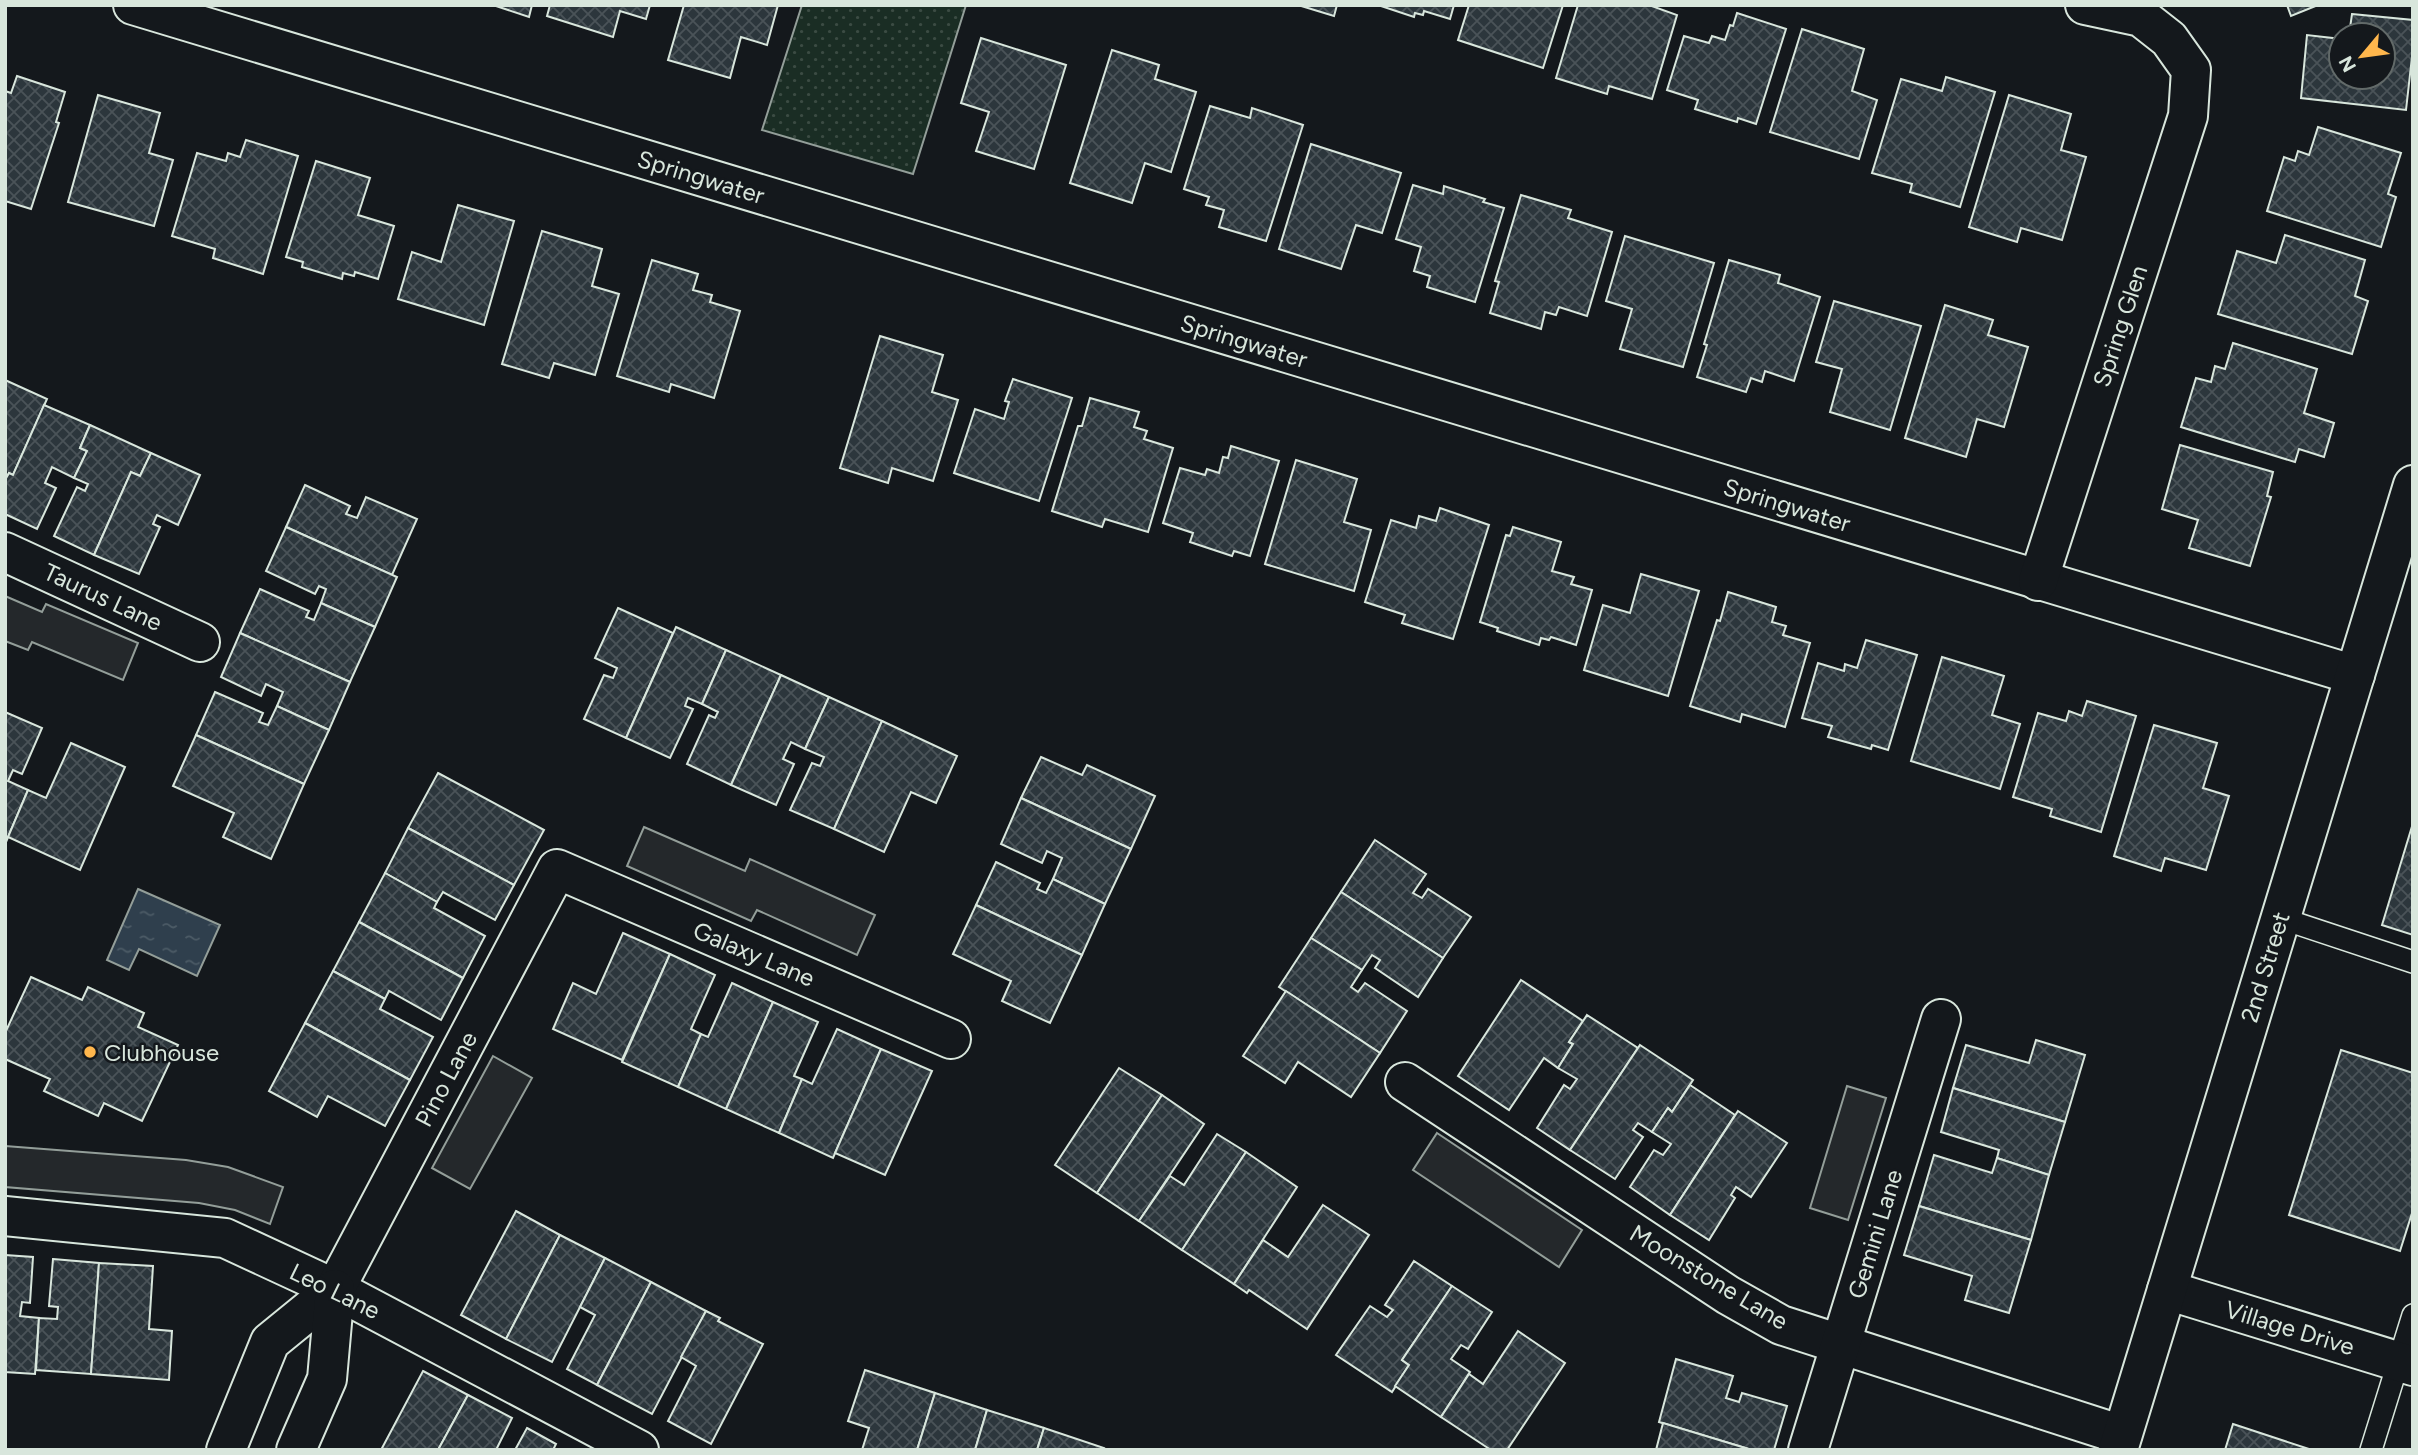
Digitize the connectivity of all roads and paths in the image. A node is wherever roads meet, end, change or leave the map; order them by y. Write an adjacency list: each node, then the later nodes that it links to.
1 (133, 5): 5 (street, Springwater)
2 (2085, 5): 5 (street, Spring Glen)
3 (2413, 485): 7 (street, 2nd Street)
4 (5, 552): 6 (street, Taurus Lane)
5 (2038, 581): 7 (street, Springwater)
6 (200, 642)
7 (2355, 675): 9 (street, 2nd Street)
8 (557, 869): 12 (street, Galaxy Lane); 15 (street, Pino Lane)
9 (2280, 918): 10 (lane); 16 (street, 2nd Street)
10 (2413, 962)
11 (1941, 1019): 18 (street, Gemini Lane)
12 (951, 1039)
13 (1405, 1082): 18 (street, Moonstone Lane)
14 (5, 1216): 15 (street, Leo Lane)
15 (335, 1289): 21 (street, Pino Lane); 22 (street, Pino Lane); 23 (street, Leo Lane)
16 (2167, 1290): 19 (street, Village Drive); 20 (street, 2nd Street)
17 (2413, 1315): 19 (lane)
18 (1841, 1346): 20 (street, Moonstone Lane); 24 (street, Gemini Lane)
19 (2406, 1364): 25 (lane)
20 (2120, 1442)
21 (226, 1450)
22 (296, 1450)
23 (639, 1450)
24 (1808, 1450)
25 (2371, 1450)

